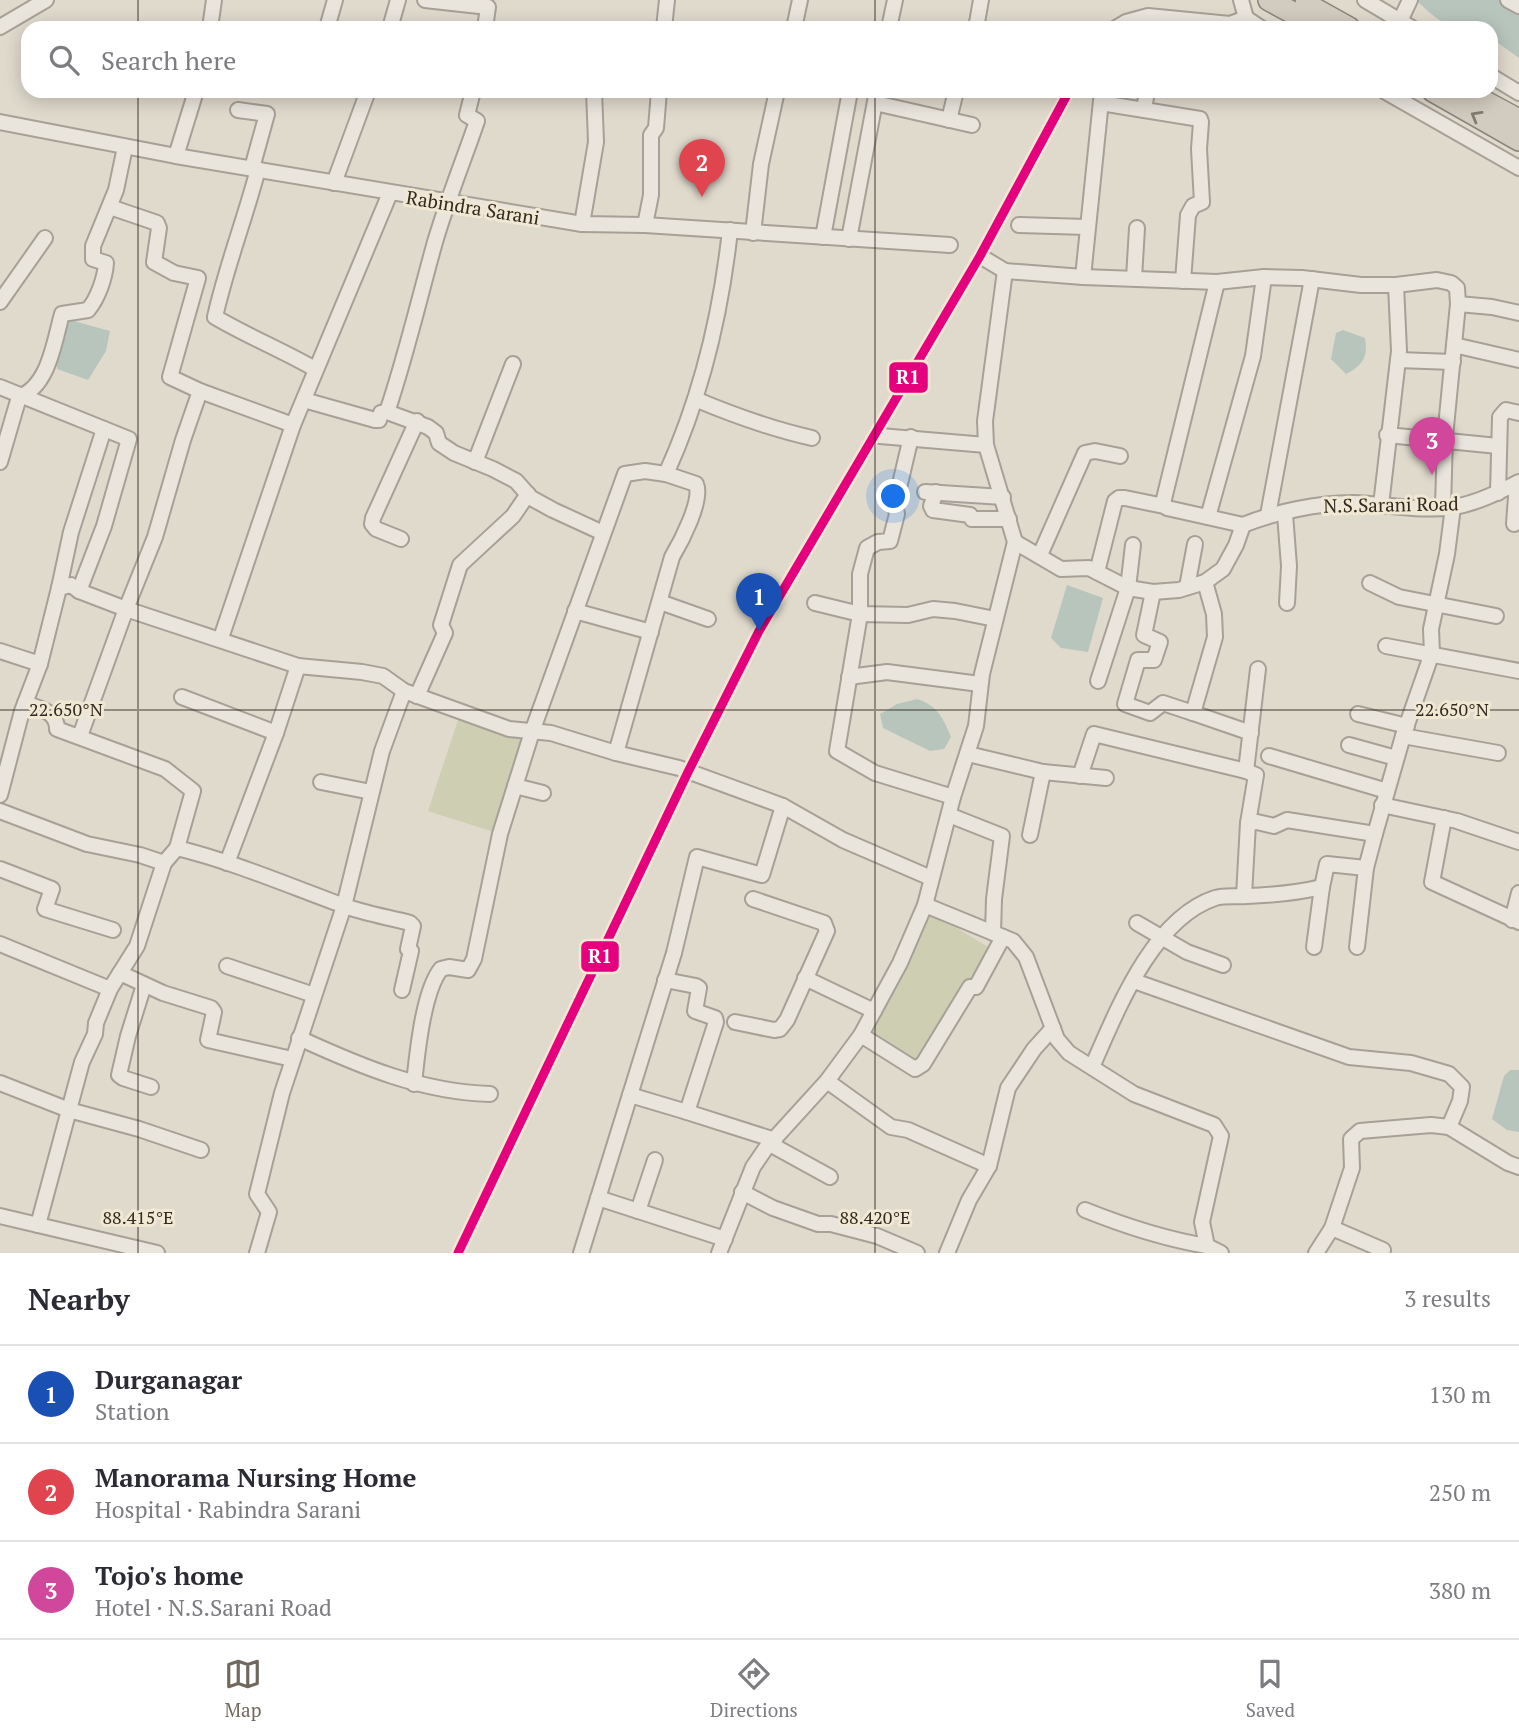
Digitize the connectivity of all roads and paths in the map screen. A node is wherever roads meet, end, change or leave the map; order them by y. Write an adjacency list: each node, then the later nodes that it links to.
1 (46, 0): 34 (street)
2 (214, 0): 18 (street)
3 (335, 0): 19 (street)
4 (398, 0): 20 (street)
5 (425, 0): 21 (street)
6 (667, 0): 22 (street)
7 (800, 0): 23 (street)
8 (895, 0): 24 (street)
9 (981, 0): 25 (street)
10 (1241, 0): 17 (street)
11 (1269, 0): 30 (highway)
12 (1298, 0): 31 (highway)
13 (1366, 0): 32 (street)
14 (1410, 0): 33 (street)
15 (1508, 0): 16 (street)
16 (1519, 6)
17 (1246, 18): 28 (street); 29 (street)
18 (211, 21)
19 (329, 21)
20 (392, 21)
21 (486, 21)
22 (665, 21)
23 (798, 21)
24 (890, 21)
25 (977, 21)
26 (1130, 21): 27 (street)
27 (1200, 21)
28 (1238, 21)
29 (1250, 21)
30 (1308, 21)
31 (1336, 21)
32 (1401, 21)
33 (1406, 21)
34 (0, 27)
35 (1498, 80): 36 (street)
36 (1519, 93)
37 (194, 98): 61 (street)
38 (365, 98): 64 (street)
39 (471, 98): 66 (street)
40 (594, 98): 68 (street)
41 (658, 98): 69 (street)
42 (775, 98): 74 (street)
43 (848, 98): 75 (street)
44 (876, 98): 77 (street)
45 (879, 98): 55 (street)
46 (954, 98): 55 (street)
47 (1102, 98): 71 (street)
48 (1105, 98): 54 (street)
49 (1146, 98): 54 (street)
50 (1396, 98): 63 (street)
51 (1445, 98): 59 (highway, one-way to 51)
52 (1478, 98): 56 (highway)
53 (238, 110): 62 (street)
54 (1144, 110): 85 (street)
55 (949, 120): 58 (street)
56 (1519, 120)
57 (0, 122): 60 (street, Rabindra Sarani)
58 (972, 125)
59 (1519, 140)
60 (125, 147): 61 (street, Rabindra Sarani); 67 (street)
61 (176, 156): 62 (street, Rabindra Sarani)
62 (255, 168): 64 (street, Rabindra Sarani); 96 (street)
63 (1519, 168)
64 (334, 183): 65 (street, Rabindra Sarani)
65 (390, 193): 66 (street, Rabindra Sarani); 96 (street)
66 (449, 203): 68 (street, Rabindra Sarani); 102 (street)
67 (110, 206): 98 (street); 99 (street)
68 (582, 224): 69 (street, Rabindra Sarani)
69 (645, 225): 73 (street, Rabindra Sarani)
70 (1019, 225): 71 (street)
71 (1087, 227): 81 (street)
72 (1137, 228): 83 (street)
73 (730, 230): 74 (street, Rabindra Sarani); 100 (street)
74 (753, 233): 75 (street, Rabindra Sarani)
75 (823, 237): 77 (street, Rabindra Sarani)
76 (46, 238): 88 (street)
77 (849, 239): 78 (street, Rabindra Sarani)
78 (950, 245)
79 (985, 259): 80 (street)
80 (1005, 271): 81 (street); 112 (street)
81 (1083, 277): 83 (street)
82 (1264, 277): 84 (street); 86 (street); 127 (street)
83 (1134, 278): 85 (street)
84 (1312, 279): 87 (street); 126 (street)
85 (1183, 281): 86 (street)
86 (1217, 282): 123 (street)
87 (1396, 285): 89 (street); 92 (street)
88 (0, 302)
89 (1458, 304): 90 (street); 91 (street)
90 (1519, 313)
91 (1454, 345): 93 (street); 94 (street)
92 (1398, 360): 94 (street); 107 (street)
93 (1519, 360)
94 (1452, 362): 111 (street)
95 (513, 364): 115 (street)
96 (315, 369): 101 (street)
97 (0, 387): 99 (street)
98 (200, 391): 105 (street); 149 (street)
99 (19, 397): 106 (street); 116 (street)
100 (695, 399): 110 (street); 117 (street)
101 (304, 400): 102 (street); 105 (street)
102 (387, 412): 104 (street)
103 (1519, 413): 113 (street)
104 (416, 421): 115 (street); 132 (street)
105 (293, 425): 156 (street)
106 (104, 429): 142 (street); 143 (street)
107 (1387, 435): 111 (street); 122 (street)
108 (880, 436): 109 (street)
109 (911, 437): 112 (street); 151 (street)
110 (812, 438)
111 (1446, 442): 113 (street); 124 (street)
112 (986, 445): 121 (street)
113 (1498, 446): 119 (street)
114 (1120, 456): 136 (street)
115 (467, 459): 120 (street)
116 (0, 462)
117 (666, 474): 131 (street); 145 (street)
118 (1518, 483): 119 (street, N.S.Sarani Road); 129 (street)
119 (1498, 493): 124 (street, N.S.Sarani Road)
120 (528, 494): 131 (street); 167 (street)
121 (1003, 497): 128 (street); 128 (street)
122 (1381, 505): 124 (street, N.S.Sarani Road); 125 (street, N.S.Sarani Road)
123 (1164, 506): 127 (street); 137 (street)
124 (1448, 507): 146 (street)
125 (1285, 514): 126 (street, N.S.Sarani Road); 148 (street)
126 (1268, 515): 130 (street, N.S.Sarani Road)
127 (1208, 517): 130 (street)
128 (1009, 519): 133 (street)
129 (1514, 524)
130 (1243, 525): 138 (street)
131 (603, 533): 150 (street)
132 (401, 539)
133 (1015, 542): 136 (street); 154 (street)
134 (1195, 544): 141 (street)
135 (1133, 545): 140 (street)
136 (1040, 555): 137 (street)
137 (1097, 572): 140 (street)
138 (1205, 582): 141 (street); 170 (street)
139 (1370, 583): 146 (street)
140 (1128, 587): 144 (street); 165 (street)
141 (1187, 587): 144 (street)
142 (59, 588): 143 (street); 160 (street)
143 (79, 591): 149 (street)
144 (1153, 592): 170 (street)
145 (660, 602): 153 (street); 155 (street)
146 (1436, 602): 152 (street); 159 (street)
147 (815, 603): 151 (street)
148 (1287, 603)
149 (126, 609): 156 (street); 176 (street)
150 (575, 611): 155 (street); 173 (street)
151 (860, 614): 154 (street); 164 (street)
152 (1496, 616)
153 (708, 619)
154 (995, 619): 166 (street)
155 (651, 632): 178 (street)
156 (221, 638): 161 (street)
157 (1387, 646): 159 (street)
158 (0, 651): 160 (street)
159 (1432, 653): 163 (street); 172 (street)
160 (40, 664): 169 (street)
161 (298, 666): 167 (street); 174 (street)
162 (1258, 669): 175 (street)
163 (1519, 671)
164 (849, 677): 166 (street); 192 (street)
165 (1098, 681)
166 (980, 684): 180 (street)
167 (410, 693): 173 (street); 189 (street)
168 (182, 697): 174 (street)
169 (25, 703): 176 (street); 191 (street)
170 (1193, 713): 175 (street)
171 (1358, 714): 172 (street)
172 (1405, 731): 179 (street); 182 (street)
173 (532, 732): 178 (street); 188 (street)
174 (276, 733): 204 (street)
175 (1251, 733): 183 (street)
176 (80, 736): 202 (street)
177 (1349, 745): 182 (street)
178 (616, 753): 194 (street)
179 (1498, 753)
180 (968, 754): 184 (street); 192 (street)
181 (1269, 756): 193 (street)
182 (1396, 758): 193 (street)
183 (1246, 771): 185 (street); 198 (street)
184 (1043, 772): 185 (street); 200 (street)
185 (1080, 776): 186 (street)
186 (1106, 778)
187 (321, 782): 189 (street)
188 (515, 786): 190 (street); 241 (street)
189 (371, 792): 213 (street)
190 (543, 793)
191 (0, 795)
192 (953, 797): 196 (street)
193 (1384, 798): 197 (street); 199 (street)
194 (783, 806): 207 (street); 226 (street)
195 (0, 811): 203 (street)
196 (949, 814): 207 (street); 217 (street)
197 (1444, 818): 201 (street); 214 (street)
198 (1248, 823): 199 (street); 210 (street)
199 (1375, 834): 205 (street)
200 (1030, 835)
201 (1519, 842)
202 (177, 848): 203 (street); 204 (street)
203 (164, 863): 224 (street)
204 (227, 863): 213 (street)
205 (1366, 868): 208 (street); 221 (street)
206 (0, 869): 216 (street)
207 (931, 878): 212 (street)
208 (1322, 887): 210 (street); 220 (street)
209 (1519, 893): 214 (street)
210 (1244, 897): 218 (street)
211 (753, 899): 225 (street)
212 (925, 905): 217 (street); 232 (street)
213 (344, 906): 230 (street); 231 (street)
214 (1516, 921)
215 (1138, 923): 218 (street)
216 (113, 930)
217 (998, 935): 234 (street); 235 (street)
218 (1163, 938): 222 (street); 227 (street)
219 (0, 944): 229 (street)
220 (1314, 947)
221 (1357, 947)
222 (1223, 965)
223 (227, 966): 231 (street)
224 (120, 973): 228 (street); 229 (street)
225 (805, 978): 232 (street); 233 (street)
226 (665, 980): 244 (street); 246 (street)
227 (1134, 981): 238 (street); 247 (street)
228 (144, 985): 237 (street); 242 (street)
229 (110, 989): 245 (street)
230 (401, 990)
231 (314, 995): 236 (street)
232 (874, 1011): 235 (street)
233 (735, 1022)
234 (1053, 1028): 238 (street); 251 (street)
235 (861, 1035): 239 (street)
236 (299, 1038): 237 (street); 241 (street)
237 (292, 1059): 265 (street)
238 (1092, 1067): 262 (street)
239 (827, 1081): 248 (street); 251 (street)
240 (0, 1083): 245 (street)
241 (414, 1084): 243 (street)
242 (151, 1087)
243 (490, 1094)
244 (630, 1095): 246 (street); 255 (street)
245 (69, 1110): 249 (street); 259 (street)
246 (687, 1112): 248 (street)
247 (1449, 1127): 252 (street); 260 (street)
248 (772, 1142): 253 (street); 254 (street)
249 (201, 1150)
250 (655, 1160): 257 (street)
251 (989, 1166): 269 (street)
252 (1519, 1167)
253 (830, 1177)
254 (742, 1192): 261 (street); 268 (street)
255 (598, 1198): 257 (street); 266 (street)
256 (1085, 1210): 262 (street)
257 (638, 1211): 261 (street)
258 (0, 1216): 259 (street)
259 (38, 1225): 264 (street)
260 (1332, 1228): 263 (street); 271 (street)
261 (725, 1239): 267 (street)
262 (1207, 1246): 270 (street)
263 (1383, 1250)
264 (157, 1253)
265 (257, 1253)
266 (581, 1253)
267 (719, 1253)
268 (917, 1253)
269 (947, 1253)
270 (1221, 1253)
271 (1317, 1253)

